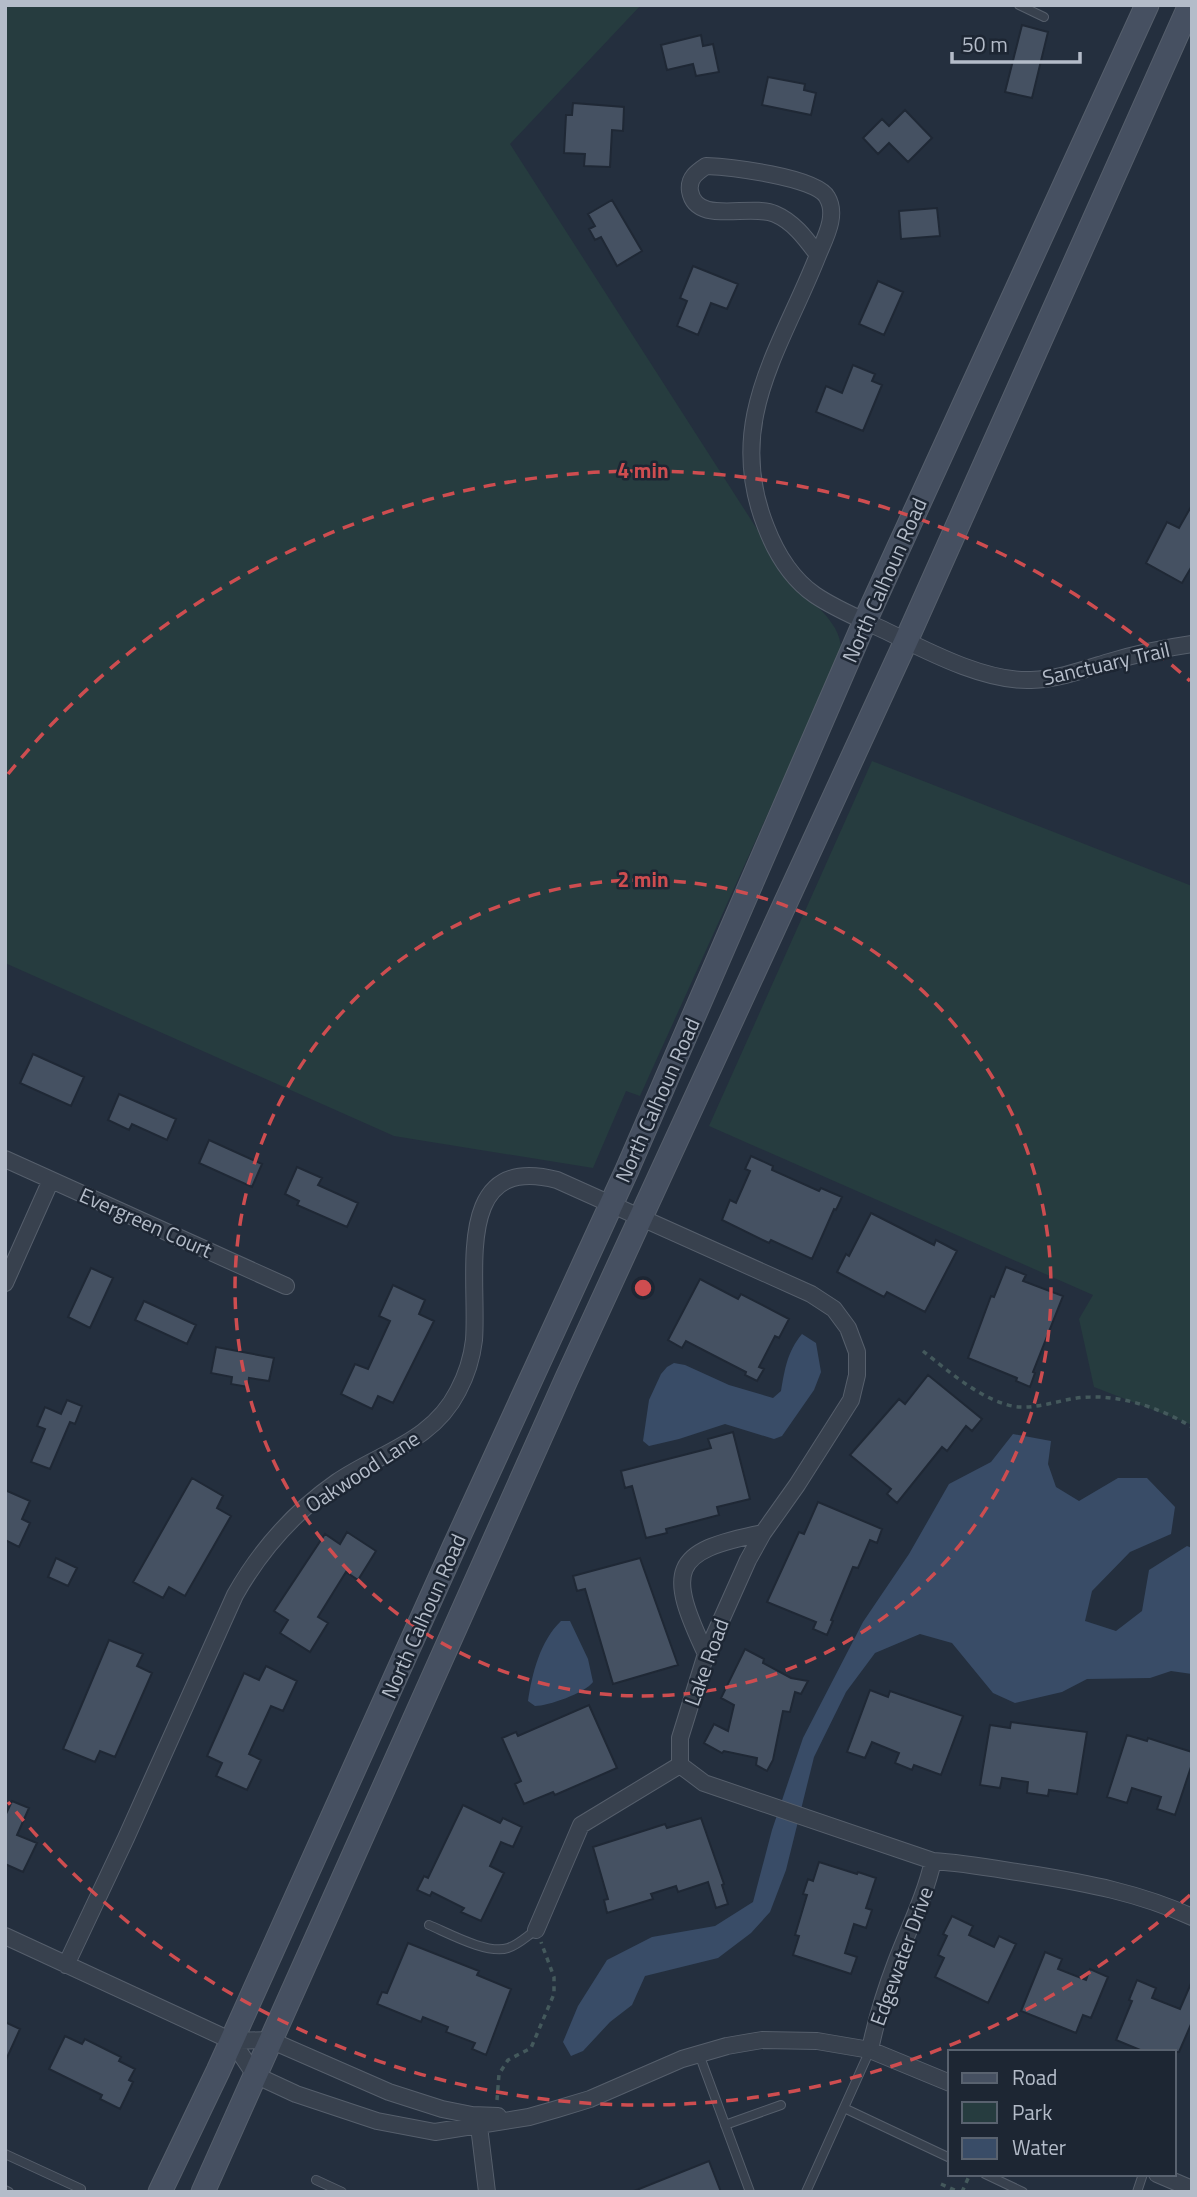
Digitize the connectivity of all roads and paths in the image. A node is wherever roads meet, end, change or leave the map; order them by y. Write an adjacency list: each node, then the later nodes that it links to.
1 (1019, 5): 4 (lane)
2 (1147, 5): 6 (main road, North Calhoun Road)
3 (1190, 5): 7 (main road, North Calhoun Road)
4 (1044, 17)
5 (818, 255): 5 (street, Sanctuary Trail); 6 (street, Sanctuary Trail)
6 (865, 621): 7 (street, Sanctuary Trail); 11 (main road, North Calhoun Road)
7 (906, 641): 8 (street, Sanctuary Trail); 12 (main road, North Calhoun Road)
8 (1192, 644)
9 (5, 1159): 10 (street, Evergreen Court)
10 (51, 1180): 13 (street); 14 (street, Evergreen Court)
11 (611, 1205): 12 (street, Lake Road); 18 (main road, North Calhoun Road); 27 (street, Oakwood Lane)
12 (641, 1220): 17 (street, Lake Road); 19 (main road, North Calhoun Road)
13 (5, 1283)
14 (286, 1286)
15 (923, 1351): 16 (path)
16 (1192, 1427)
17 (763, 1533): 20 (street, Lake Road); 20 (street)
18 (454, 1546): 19 (main road); 29 (main road, North Calhoun Road)
19 (487, 1560): 28 (main road, North Calhoun Road)
20 (706, 1654): 21 (street, Lake Road)
21 (680, 1765): 22 (street); 25 (street)
22 (933, 1861): 23 (street); 30 (street, Edgewater Drive)
23 (1192, 1917)
24 (429, 1925): 25 (lane)
25 (536, 1930): 36 (path)
26 (5, 1936): 27 (street)
27 (66, 1965): 29 (street)
28 (270, 2040): 29 (street); 32 (main road, North Calhoun Road); 38 (street)
29 (232, 2041): 32 (street); 50 (main road, North Calhoun Road)
30 (870, 2050): 31 (street); 33 (street); 35 (lane)
31 (699, 2054): 37 (street); 39 (lane)
32 (255, 2075): 38 (street); 51 (main road, North Calhoun Road)
33 (948, 2083)
34 (781, 2105): 39 (lane)
35 (844, 2108): 41 (lane); 48 (lane)
36 (497, 2116): 37 (street); 38 (street)
37 (528, 2117): 38 (street)
38 (478, 2121): 53 (street)
39 (725, 2125): 54 (lane)
40 (5, 2154): 49 (lane)
41 (948, 2157)
42 (969, 2176): 55 (path)
43 (989, 2176): 56 (lane)
44 (316, 2180): 52 (lane)
45 (1162, 2182): 47 (street)
46 (941, 2184): 55 (path)
47 (1192, 2189)
48 (809, 2191)
49 (80, 2192)
50 (160, 2192)
51 (203, 2192)
52 (342, 2192)
53 (487, 2192)
54 (750, 2192)
55 (960, 2192)
56 (1023, 2192)

